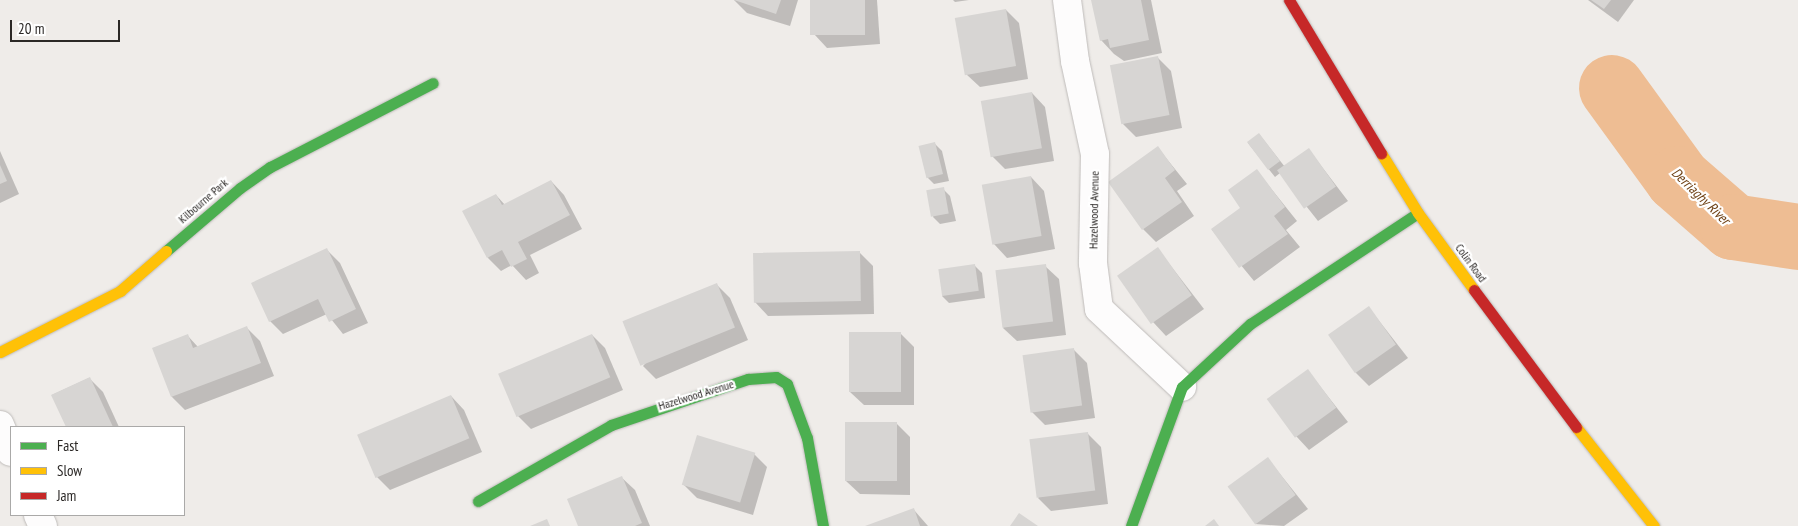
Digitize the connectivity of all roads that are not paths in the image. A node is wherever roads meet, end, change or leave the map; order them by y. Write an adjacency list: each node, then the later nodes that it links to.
1 (1067, 0): 6 (street, Hazelwood Avenue)
2 (1289, 0): 4 (street, Colin Road)
3 (433, 83): 5 (street, Kilbourne Park)
4 (1418, 213): 6 (street); 12 (street, Colin Road)
5 (0, 352)
6 (1182, 387): 11 (street)
7 (0, 426): 8 (street)
8 (10, 450)
9 (478, 501): 10 (street, Hazelwood Avenue)
10 (823, 526)
11 (1131, 526)
12 (1654, 526)

